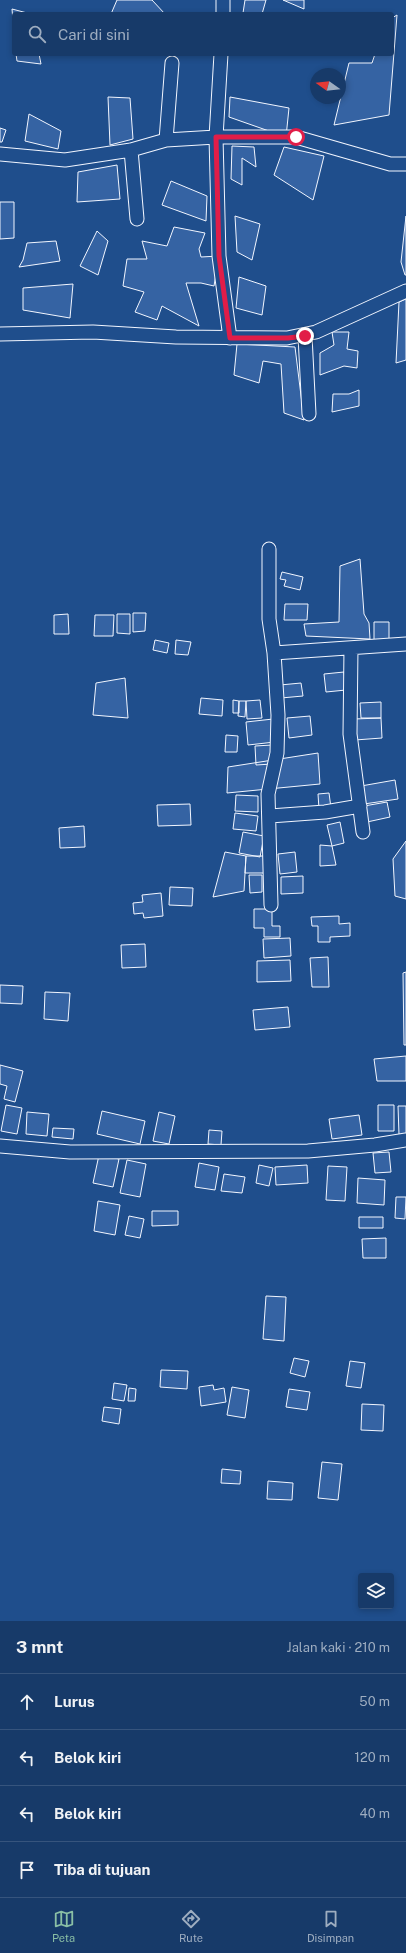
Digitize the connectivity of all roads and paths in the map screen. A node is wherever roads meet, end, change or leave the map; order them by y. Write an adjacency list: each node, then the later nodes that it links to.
1 (223, 0): 2 (street)
2 (223, 12)
3 (221, 56): 5 (street)
4 (172, 63): 6 (street)
5 (216, 137): 6 (street); 9 (street); 14 (street)
6 (166, 140): 7 (street)
7 (131, 150): 8 (street); 10 (street)
8 (0, 154)
9 (406, 164)
10 (137, 219)
11 (406, 291): 13 (street)
12 (0, 334): 14 (street)
13 (305, 336): 14 (street); 15 (street)
14 (230, 338)
15 (309, 414)
16 (269, 548): 19 (street)
17 (406, 644): 18 (street)
18 (351, 648): 19 (street); 20 (street)
19 (274, 653): 21 (street)
20 (360, 806): 21 (street); 22 (street)
21 (270, 816): 23 (street)
22 (363, 832)
23 (271, 904)
24 (406, 1140): 25 (street)
25 (0, 1146)

